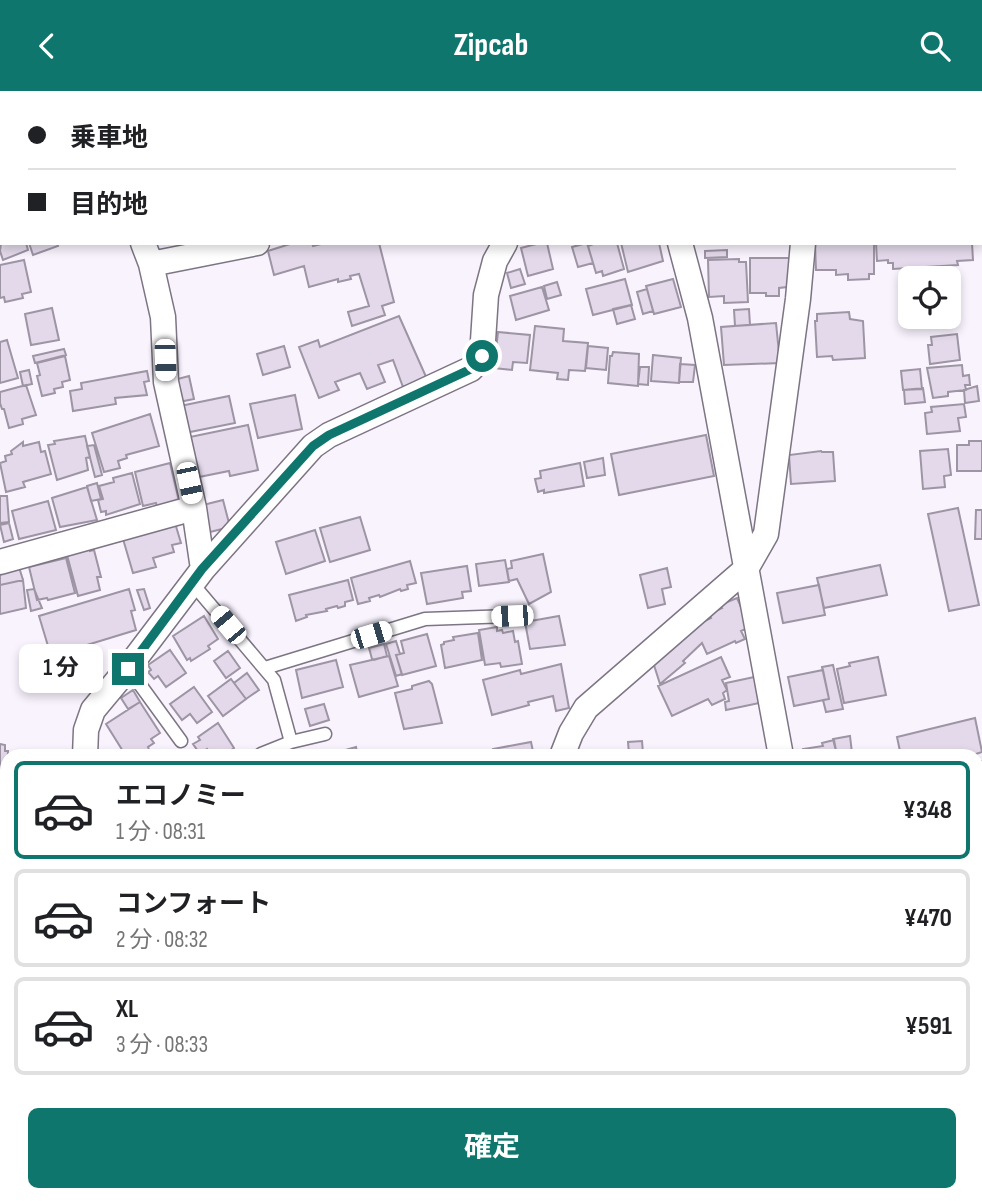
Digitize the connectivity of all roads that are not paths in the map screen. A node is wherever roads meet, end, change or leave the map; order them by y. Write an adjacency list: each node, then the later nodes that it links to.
1 (237, 245): 5 (street)
2 (681, 245): 8 (street)
3 (803, 245): 8 (street)
4 (495, 249): 9 (street)
5 (147, 254): 6 (street)
6 (194, 508): 7 (street); 9 (street)
7 (0, 562)
8 (746, 569): 18 (street); 19 (street)
9 (197, 576): 11 (lane); 12 (street)
10 (512, 616): 11 (lane)
11 (265, 668): 15 (lane)
12 (128, 669): 14 (lane); 16 (street)
13 (325, 734): 15 (lane)
14 (181, 741)
15 (291, 742): 17 (lane)
16 (85, 749)
17 (274, 749)
18 (565, 749)
19 (780, 749)

